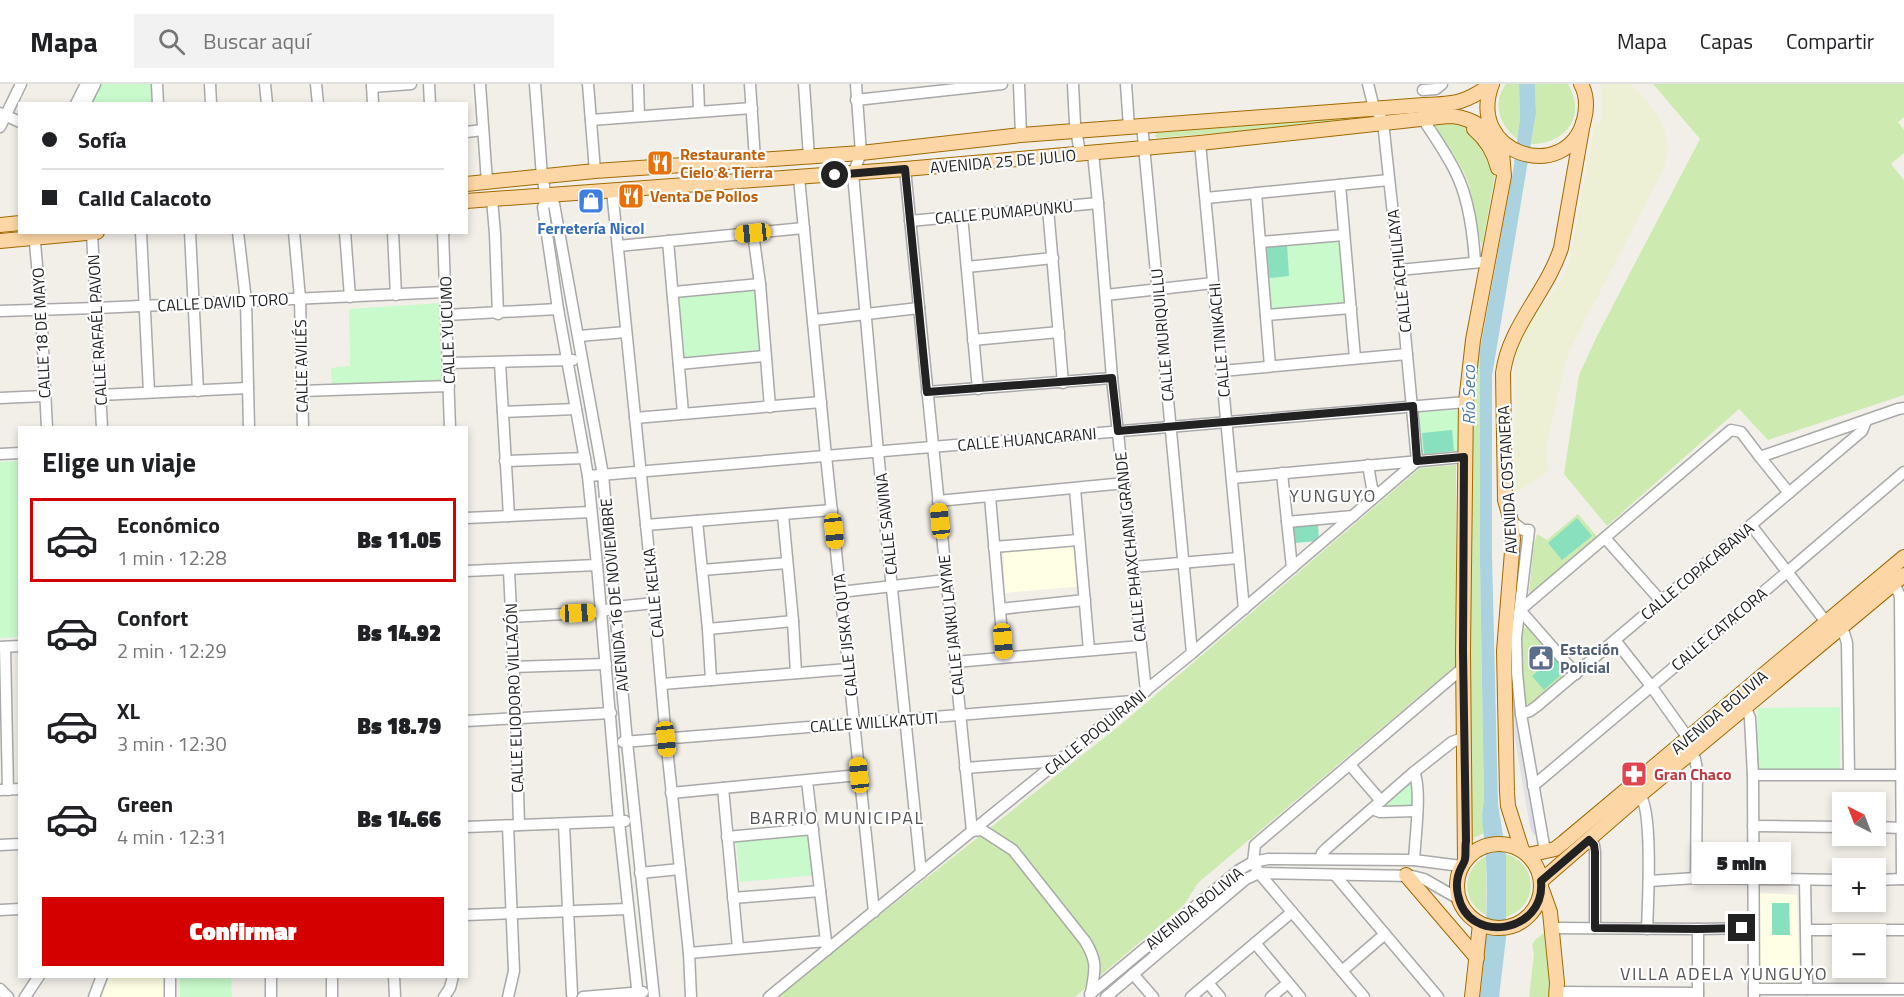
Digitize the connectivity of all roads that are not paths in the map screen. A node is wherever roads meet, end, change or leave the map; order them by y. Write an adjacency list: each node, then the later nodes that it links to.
1 (21, 84): 44 (street)
2 (86, 84): 32 (street)
3 (95, 84): 33 (street)
4 (157, 84): 34 (street)
5 (210, 84): 35 (street)
6 (265, 84): 36 (street)
7 (316, 84): 37 (street)
8 (411, 84): 28 (street)
9 (429, 84): 39 (street)
10 (480, 84): 52 (street)
11 (535, 84): 66 (street)
12 (588, 84): 46 (street)
13 (638, 84): 45 (street)
14 (698, 84): 42 (street)
15 (750, 84): 40 (street)
16 (804, 84): 61 (street)
17 (856, 84): 31 (street)
18 (1002, 84): 27 (street)
19 (1019, 84): 55 (street)
20 (1072, 84): 53 (street, CALLE PHAXCHANI GRANDE)
21 (1126, 84): 50 (street, CALLE MURIQUILLU)
22 (1368, 84): 41 (street, CALLE ACHILILAYA)
23 (1442, 84): 29 (street)
24 (1478, 84): 43 (main road)
25 (1492, 84): 43 (main road, AVENIDA 25 DE JULIO); 56 (main road)
26 (1581, 84): 49 (main road, AVENIDA COSTANERA)
27 (969, 85): 30 (street)
28 (372, 86): 38 (street)
29 (1422, 87): 43 (street)
30 (907, 89): 31 (street)
31 (856, 100): 59 (street)
32 (77, 102)
33 (86, 102)
34 (158, 102)
35 (211, 102)
36 (267, 102)
37 (318, 102)
38 (373, 102)
39 (430, 102)
40 (752, 108): 42 (street); 62 (street)
41 (1376, 109): 43 (main road, AVENIDA 25 DE JULIO); 48 (street, CALLE ACHILILAYA); 50 (main road, AVENIDA 25 DE JULIO)
42 (699, 111): 45 (street)
43 (1423, 112): 48 (main road, AVENIDA 25 DE JULIO); 56 (main road, AVENIDA 25 DE JULIO); 102 (street); 102 (main road)
44 (3, 114): 47 (street); 51 (street)
45 (639, 116): 46 (street)
46 (591, 120): 64 (street)
47 (18, 121)
48 (1383, 122): 57 (main road, AVENIDA 25 DE JULIO); 68 (street, CALLE ACHILILAYA)
49 (1583, 123): 56 (main road, AVENIDA 25 DE JULIO); 202 (main road, AVENIDA COSTANERA)
50 (1135, 126): 53 (main road, AVENIDA 25 DE JULIO); 58 (street, CALLE MURIQUILLU)
51 (0, 127)
52 (483, 130): 54 (street); 69 (street)
53 (1077, 131): 55 (main road, AVENIDA 25 DE JULIO); 60 (street, CALLE PHAXCHANI GRANDE)
54 (468, 132)
55 (1021, 135): 59 (main road, AVENIDA 25 DE JULIO)
56 (1499, 139): 102 (main road)
57 (1200, 143): 58 (main road, AVENIDA 25 DE JULIO); 75 (street, CALLE TINIKACHI)
58 (1144, 148): 60 (main road, AVENIDA 25 DE JULIO); 107 (street, CALLE MURIQUILLU)
59 (861, 153): 61 (main road, AVENIDA 25 DE JULIO); 65 (street)
60 (1086, 153): 63 (main road, AVENIDA 25 DE JULIO); 78 (street, CALLE PHAXCHANI GRANDE)
61 (809, 157): 62 (main road, AVENIDA 25 DE JULIO)
62 (755, 160): 64 (main road, AVENIDA 25 DE JULIO)
63 (905, 169): 65 (main road, AVENIDA 25 DE JULIO); 81 (street, CALLE JANKU LAYME)
64 (595, 171): 66 (main road, AVENIDA 25 DE JULIO)
65 (853, 174): 67 (main road, AVENIDA 25 DE JULIO); 125 (street, CALLE SAWINA)
66 (542, 176): 69 (main road, AVENIDA 25 DE JULIO); 74 (street)
67 (799, 178): 72 (main road, AVENIDA 25 DE JULIO); 84 (street, CALLE JISKA QUTA)
68 (1389, 180): 71 (street); 104 (street, CALLE ACHILILAYA)
69 (487, 182): 70 (main road, AVENIDA 25 DE JULIO)
70 (468, 184)
71 (1340, 185): 73 (street); 96 (street)
72 (612, 190): 74 (main road, AVENIDA 25 DE JULIO); 100 (street, CALLE KELKA)
73 (1256, 193): 75 (street); 99 (street)
74 (547, 198): 76 (main road, AVENIDA 25 DE JULIO); 121 (street, AVENIDA 16 DE NOVIEMBRE); 130 (street, AVENIDA 16 DE NOVIEMBRE)
75 (1206, 198): 105 (street, CALLE TINIKACHI)
76 (492, 199): 77 (main road, AVENIDA 25 DE JULIO); 123 (street)
77 (468, 201)
78 (1098, 203): 79 (street, CALLE PUMAPUNKU); 111 (street, CALLE PHAXCHANI GRANDE)
79 (1048, 208): 80 (street, CALLE PUMAPUNKU); 101 (street)
80 (962, 216): 81 (street, CALLE PUMAPUNKU); 103 (street)
81 (910, 222): 118 (street, CALLE JANKU LAYME)
82 (18, 224): 83 (main road)
83 (0, 225)
84 (804, 228): 85 (street); 127 (street, CALLE JISKA QUTA)
85 (753, 233): 98 (street); 106 (street)
86 (60, 234): 95 (main road)
87 (92, 234): 117 (street, CALLE RAFAÉL PAVON)
88 (141, 234): 116 (street)
89 (190, 234): 115 (street)
90 (238, 234): 114 (street)
91 (294, 234): 113 (street, CALLE AVILÉS)
92 (345, 234): 112 (street)
93 (393, 234): 110 (street)
94 (443, 234): 108 (street, CALLE YUCUMO)
95 (28, 235): 97 (main road); 120 (street, CALLE 18 DE MAYO)
96 (1344, 235): 99 (street); 119 (street)
97 (0, 241)
98 (668, 241): 100 (street); 109 (street)
99 (1260, 242): 126 (street)
100 (618, 246): 128 (street, CALLE KELKA)
101 (1053, 258): 103 (street); 129 (street)
102 (1481, 262): 104 (street); 155 (main road)
103 (967, 267): 131 (street)
104 (1400, 270): 132 (street, CALLE ACHILILAYA)
105 (1214, 283): 107 (street); 141 (street, CALLE TINIKACHI)
106 (760, 284): 109 (street); 133 (street)
107 (1158, 291): 111 (street); 170 (street, CALLE MURIQUILLU)
108 (445, 292): 110 (street, CALLE DAVID TORO); 124 (street, CALLE YUCUMO)
109 (674, 292): 139 (street)
110 (396, 295): 112 (street, CALLE DAVID TORO)
111 (1106, 295): 142 (street, CALLE PHAXCHANI GRANDE)
112 (350, 297): 113 (street, CALLE DAVID TORO)
113 (300, 298): 114 (street, CALLE DAVID TORO); 148 (street, CALLE AVILÉS)
114 (246, 301): 115 (street, CALLE DAVID TORO); 145 (street)
115 (195, 303): 116 (street, CALLE DAVID TORO); 147 (street)
116 (145, 306): 117 (street, CALLE DAVID TORO); 149 (street)
117 (97, 308): 120 (street, CALLE DAVID TORO); 151 (street, CALLE RAFAÉL PAVON)
118 (919, 308): 125 (street); 150 (street, CALLE JANKU LAYME)
119 (1351, 308): 126 (street); 134 (street)
120 (41, 309): 122 (street, CALLE DAVID TORO); 152 (street, CALLE 18 DE MAYO)
121 (558, 309): 123 (street); 136 (street, AVENIDA 16 DE NOVIEMBRE)
122 (0, 311)
123 (498, 314): 124 (street)
124 (446, 315): 137 (street, CALLE YUCUMO)
125 (866, 315): 127 (street); 173 (street, CALLE SAWINA)
126 (1266, 315): 140 (street)
127 (814, 320): 154 (street, CALLE JISKA QUTA)
128 (626, 332): 130 (street); 162 (street, CALLE KELKA)
129 (1059, 332): 131 (street); 143 (street)
130 (579, 336): 135 (street, AVENIDA 16 DE NOVIEMBRE)
131 (973, 340): 146 (street)
132 (1407, 354): 134 (street); 156 (street, CALLE ACHILILAYA)
133 (765, 356): 139 (street); 157 (street)
134 (1356, 358): 140 (street)
135 (582, 359): 136 (street); 186 (street, AVENIDA 16 DE NOVIEMBRE)
136 (568, 361): 138 (street); 159 (street, AVENIDA 16 DE NOVIEMBRE)
137 (449, 363): 138 (street); 144 (street, CALLE YUCUMO)
138 (500, 363): 160 (street)
139 (679, 364): 161 (street)
140 (1270, 366): 141 (street)
141 (1222, 371): 164 (street, CALLE TINIKACHI)
142 (1112, 378): 143 (street); 171 (street, CALLE PHAXCHANI GRANDE)
143 (1064, 382): 146 (street)
144 (449, 386): 148 (street); 169 (street, CALLE YUCUMO)
145 (248, 388): 147 (street); 167 (street)
146 (978, 389): 150 (street)
147 (198, 391): 149 (street)
148 (301, 391): 168 (street, CALLE AVILÉS)
149 (149, 392): 151 (street)
150 (927, 392): 172 (street, CALLE JANKU LAYME)
151 (100, 395): 166 (street, CALLE RAFAÉL PAVON)
152 (44, 396): 153 (street); 165 (street, CALLE 18 DE MAYO)
153 (0, 398)
154 (821, 402): 157 (street); 176 (street, CALLE JISKA QUTA)
155 (1466, 402): 156 (street, CALLE HUANCARANI); 177 (main road)
156 (1413, 406): 164 (street, CALLE HUANCARANI); 181 (street, CALLE ACHILILAYA)
157 (770, 407): 161 (street)
158 (1904, 408): 163 (street)
159 (576, 409): 160 (street); 179 (street, AVENIDA 16 DE NOVIEMBRE)
160 (503, 412): 180 (street)
161 (683, 413): 162 (street)
162 (635, 418): 183 (street, CALLE KELKA)
163 (1866, 421): 178 (street); 191 (street, CALLE COPACABANA)
164 (1227, 422): 170 (street, CALLE HUANCARANI); 188 (street, CALLE TINIKACHI)
165 (47, 426)
166 (102, 426)
167 (249, 426)
168 (303, 426)
169 (450, 426)
170 (1171, 427): 171 (street, CALLE HUANCARANI); 212 (street, CALLE MURIQUILLU)
171 (1118, 431): 172 (street, CALLE HUANCARANI); 189 (street, CALLE PHAXCHANI GRANDE)
172 (933, 447): 173 (street, CALLE HUANCARANI); 194 (street, CALLE JANKU LAYME)
173 (878, 452): 176 (street, CALLE HUANCARANI); 222 (street, CALLE SAWINA)
174 (18, 453): 175 (street)
175 (0, 454)
176 (826, 456): 183 (street, CALLE HUANCARANI); 195 (street, CALLE JISKA QUTA)
177 (1464, 457): 181 (street); 247 (main road)
178 (1760, 457): 191 (street); 206 (street)
179 (585, 458): 180 (street); 187 (street, AVENIDA 16 DE NOVIEMBRE)
180 (505, 461): 198 (street)
181 (1417, 461): 182 (street); 192 (street, CALLE POQUIRANI)
182 (1368, 465): 185 (street); 192 (street)
183 (641, 472): 186 (street, CALLE HUANCARANI); 204 (street, CALLE KELKA)
184 (1904, 472): 219 (street, CALLE CATACORA)
185 (1282, 473): 188 (street); 203 (street)
186 (603, 475): 187 (street, CALLE HUANCARANI); 227 (street, AVENIDA 16 DE NOVIEMBRE)
187 (588, 476): 196 (street, AVENIDA 16 DE NOVIEMBRE)
188 (1232, 478): 210 (street, CALLE TINIKACHI)
189 (1125, 483): 190 (street); 214 (street, CALLE PHAXCHANI GRANDE)
190 (1075, 489): 193 (street); 207 (street)
191 (1789, 493): 205 (street, CALLE COPACABANA)
192 (1377, 495): 199 (street, CALLE POQUIRANI)
193 (990, 497): 194 (street); 208 (street)
194 (938, 501): 221 (street, CALLE JANKU LAYME)
195 (832, 510): 197 (street); 223 (street, CALLE JISKA QUTA)
196 (591, 512): 198 (street); 213 (street, AVENIDA 16 DE NOVIEMBRE)
197 (783, 515): 201 (street); 211 (street)
198 (509, 516): 200 (street)
199 (1353, 516): 203 (street); 215 (street, CALLE POQUIRANI)
200 (468, 518)
201 (697, 521): 204 (street); 217 (street)
202 (1511, 521): 230 (street); 303 (main road, AVENIDA COSTANERA)
203 (1287, 522): 215 (street)
204 (646, 525): 226 (street, CALLE KELKA)
205 (1751, 525): 219 (street); 225 (street, CALLE COPACABANA)
206 (1605, 538): 225 (street); 230 (street)
207 (1078, 540): 208 (street); 224 (street)
208 (994, 547): 228 (street)
209 (1904, 557): 234 (main road, AVENIDA BOLIVIA)
210 (1239, 558): 212 (street); 229 (street, CALLE TINIKACHI)
211 (787, 563): 217 (street); 233 (street)
212 (1184, 563): 214 (street); 242 (street, CALLE MURIQUILLU)
213 (597, 565): 216 (street); 231 (street, AVENIDA 16 DE NOVIEMBRE)
214 (1133, 567): 239 (street, CALLE PHAXCHANI GRANDE)
215 (1292, 568): 229 (street, CALLE POQUIRANI)
216 (509, 570): 218 (street); 232 (street, CALLE ELIODORO VILLAZÓN)
217 (702, 570): 236 (street)
218 (468, 571)
219 (1787, 573): 234 (street); 253 (street, CALLE CATACORA)
220 (1899, 579): 235 (main road, AVENIDA BOLIVIA); 264 (street)
221 (946, 580): 222 (street); 244 (street, CALLE JANKU LAYME)
222 (893, 585): 223 (street); 262 (street, CALLE SAWINA)
223 (840, 592): 248 (street, CALLE JISKA QUTA)
224 (1084, 600): 228 (street); 241 (street)
225 (1661, 601): 237 (street, CALLE COPACABANA)
226 (654, 603): 227 (street); 252 (street, CALLE KELKA)
227 (615, 607): 231 (street); 269 (street, AVENIDA 16 DE NOVIEMBRE)
228 (1000, 609): 243 (street)
229 (1244, 609): 242 (street, CALLE POQUIRANI)
230 (1520, 610): 250 (street); 259 (street)
231 (601, 612): 232 (street); 245 (street, AVENIDA 16 DE NOVIEMBRE)
232 (510, 617): 246 (street, CALLE ELIODORO VILLAZÓN)
233 (793, 621): 236 (street); 249 (street)
234 (1826, 622): 257 (main road, AVENIDA BOLIVIA)
235 (1840, 628): 257 (main road, AVENIDA BOLIVIA); 276 (street)
236 (708, 629): 251 (street)
237 (1616, 640): 250 (street, CALLE COPACABANA); 253 (street)
238 (18, 646): 240 (street)
239 (1141, 646): 241 (street); 254 (street, CALLE PHAXCHANI GRANDE)
240 (3, 647): 256 (street)
241 (1089, 650): 243 (street)
242 (1192, 653): 254 (street, CALLE POQUIRANI)
243 (1004, 657): 244 (street)
244 (955, 662): 260 (street, CALLE JANKU LAYME)
245 (606, 663): 246 (street); 258 (street, AVENIDA 16 DE NOVIEMBRE)
246 (512, 666): 261 (street, CALLE ELIODORO VILLAZÓN)
247 (1464, 667): 266 (main road); 273 (street)
248 (848, 669): 249 (street); 265 (street, CALLE JISKA QUTA)
249 (796, 673): 251 (street)
250 (1576, 674): 259 (street, CALLE COPACABANA)
251 (711, 680): 252 (street)
252 (662, 684): 268 (street, CALLE KELKA)
253 (1651, 686): 267 (street); 281 (street, CALLE CATACORA)
254 (1146, 691): 255 (street, CALLE POQUIRANI)
255 (1134, 701): 260 (street, CALLE WILLKATUTI); 272 (street, CALLE POQUIRANI)
256 (4, 702): 283 (street)
257 (1740, 702): 267 (main road, AVENIDA BOLIVIA); 271 (main road, AVENIDA BOLIVIA); 278 (street)
258 (610, 713): 261 (street); 270 (street, AVENIDA 16 DE NOVIEMBRE)
259 (1521, 714): 281 (street)
260 (960, 715): 262 (street, CALLE WILLKATUTI); 274 (street, CALLE JANKU LAYME)
261 (516, 718): 263 (street); 291 (street, CALLE ELIODORO VILLAZÓN)
262 (905, 719): 265 (street, CALLE WILLKATUTI); 311 (street, CALLE SAWINA)
263 (468, 721)
264 (1903, 722): 279 (street)
265 (854, 723): 268 (street, CALLE WILLKATUTI); 277 (street, CALLE JISKA QUTA)
266 (1465, 737): 275 (street); 308 (main road)
267 (1688, 738): 304 (main road, AVENIDA BOLIVIA)
268 (666, 739): 269 (street, CALLE WILLKATUTI); 284 (street, CALLE KELKA)
269 (627, 742): 270 (street, CALLE WILLKATUTI); 288 (street, AVENIDA 16 DE NOVIEMBRE)
270 (614, 743): 289 (street, AVENIDA 16 DE NOVIEMBRE)
271 (1690, 753): 285 (main road, AVENIDA BOLIVIA); 315 (street)
272 (1060, 761): 274 (street); 298 (street, CALLE POQUIRANI)
273 (1350, 765): 286 (street); 307 (street)
274 (965, 768): 298 (street, CALLE JANKU LAYME)
275 (1414, 772): 286 (street); 287 (street)
276 (1849, 774): 278 (street); 279 (street)
277 (859, 775): 280 (street); 330 (street, CALLE JISKA QUTA)
278 (1753, 775): 292 (street)
279 (1903, 775): 296 (street)
280 (807, 781): 282 (street); 297 (street)
281 (1533, 786): 304 (street)
282 (723, 788): 284 (street); 299 (street)
283 (9, 789)
284 (671, 793): 309 (street, CALLE KELKA)
285 (1640, 795): 300 (main road, AVENIDA BOLIVIA); 318 (street)
286 (1376, 805): 287 (street); 305 (street)
287 (1417, 811): 306 (street)
288 (635, 820): 289 (street); 310 (street, AVENIDA 16 DE NOVIEMBRE)
289 (620, 822): 290 (street); 327 (street, AVENIDA 16 DE NOVIEMBRE)
290 (564, 824): 291 (street); 329 (street)
291 (514, 826): 293 (street); 332 (street, CALLE ELIODORO VILLAZÓN)
292 (1753, 826): 294 (street); 316 (street)
293 (468, 827)
294 (1832, 827)
295 (1886, 827): 296 (street)
296 (1902, 828): 317 (street)
297 (813, 829): 299 (street); 323 (street)
298 (972, 831): 311 (street, CALLE POQUIRANI); 366 (street)
299 (728, 837): 324 (street)
300 (1589, 840): 322 (main road, AVENIDA BOLIVIA); 336 (street)
301 (18, 844): 302 (street)
302 (0, 845)
303 (1522, 851): 304 (main road, AVENIDA BOLIVIA); 308 (main road); 322 (main road)
304 (1545, 851)
305 (1321, 860): 306 (street, AVENIDA BOLIVIA); 307 (street, AVENIDA BOLIVIA)
306 (1414, 860): 308 (street, AVENIDA BOLIVIA)
307 (1253, 861): 312 (street); 366 (street, AVENIDA BOLIVIA)
308 (1465, 861): 325 (main road)
309 (680, 869): 310 (street); 346 (street, CALLE KELKA)
310 (640, 873): 363 (street, AVENIDA 16 DE NOVIEMBRE)
311 (921, 873): 330 (street, CALLE POQUIRANI)
312 (1259, 873): 313 (street, AVENIDA BOLIVIA); 331 (street); 349 (street, AVENIDA BOLIVIA)
313 (1335, 875): 314 (street, AVENIDA BOLIVIA); 342 (street)
314 (1406, 875): 325 (street, AVENIDA BOLIVIA); 347 (main road)
315 (1696, 878): 316 (street); 318 (street)
316 (1752, 879): 319 (street); 337 (street)
317 (1903, 879): 321 (street)
318 (1649, 880): 338 (street)
319 (1805, 880): 320 (street); 340 (street)
320 (1832, 880)
321 (1886, 880)
322 (1541, 884): 334 (main road); 335 (main road)
323 (820, 891): 324 (street); 344 (street)
324 (734, 898): 345 (street)
325 (1459, 899): 334 (main road)
326 (18, 909): 328 (street)
327 (628, 909): 329 (street); 365 (street, AVENIDA 16 DE NOVIEMBRE)
328 (0, 910)
329 (570, 912): 332 (street); 368 (street)
330 (874, 912): 344 (street, CALLE POQUIRANI)
331 (1292, 912): 343 (street); 348 (street)
332 (512, 913): 333 (street); 377 (street, CALLE ELIODORO VILLAZÓN)
333 (468, 915)
334 (1484, 925): 347 (main road)
335 (1551, 928): 336 (street); 364 (main road)
336 (1595, 928): 338 (street)
337 (1753, 928): 339 (street); 362 (street)
338 (1647, 929): 339 (street)
339 (1698, 929): 367 (street)
340 (1807, 930): 341 (street); 360 (street)
341 (1904, 930)
342 (1385, 934): 348 (street); 387 (street)
343 (1254, 943): 357 (street); 358 (street)
344 (827, 946): 345 (street); 379 (street, CALLE POQUIRANI)
345 (738, 948): 346 (street)
346 (689, 953): 378 (street, CALLE KELKA)
347 (1477, 958): 388 (main road)
348 (1342, 971): 386 (street)
349 (1133, 974): 380 (street, AVENIDA BOLIVIA); 381 (street)
350 (38, 978): 370 (street)
351 (101, 978): 371 (street)
352 (170, 978): 372 (street)
353 (271, 978): 373 (street)
354 (332, 978): 374 (street)
355 (394, 978): 375 (street)
356 (452, 978): 376 (street)
357 (1208, 982): 382 (street); 383 (street)
358 (1288, 983): 384 (street); 385 (street)
359 (0, 989): 369 (street)
360 (1807, 989): 361 (street); 362 (street)
361 (1904, 989)
362 (1754, 993)
363 (654, 994): 365 (street)
364 (1556, 994): 367 (street)
365 (637, 995): 368 (street)
366 (1088, 995)
367 (1698, 995)
368 (576, 996)
369 (8, 997)
370 (25, 997)
371 (94, 997)
372 (170, 997)
373 (271, 997)
374 (332, 997)
375 (395, 997)
376 (444, 997)
377 (508, 997)
378 (691, 997)
379 (769, 997)
380 (1106, 997)
381 (1153, 997)
382 (1191, 997)
383 (1220, 997)
384 (1271, 997)
385 (1300, 997)
386 (1364, 997)
387 (1438, 997)
388 (1472, 997)

